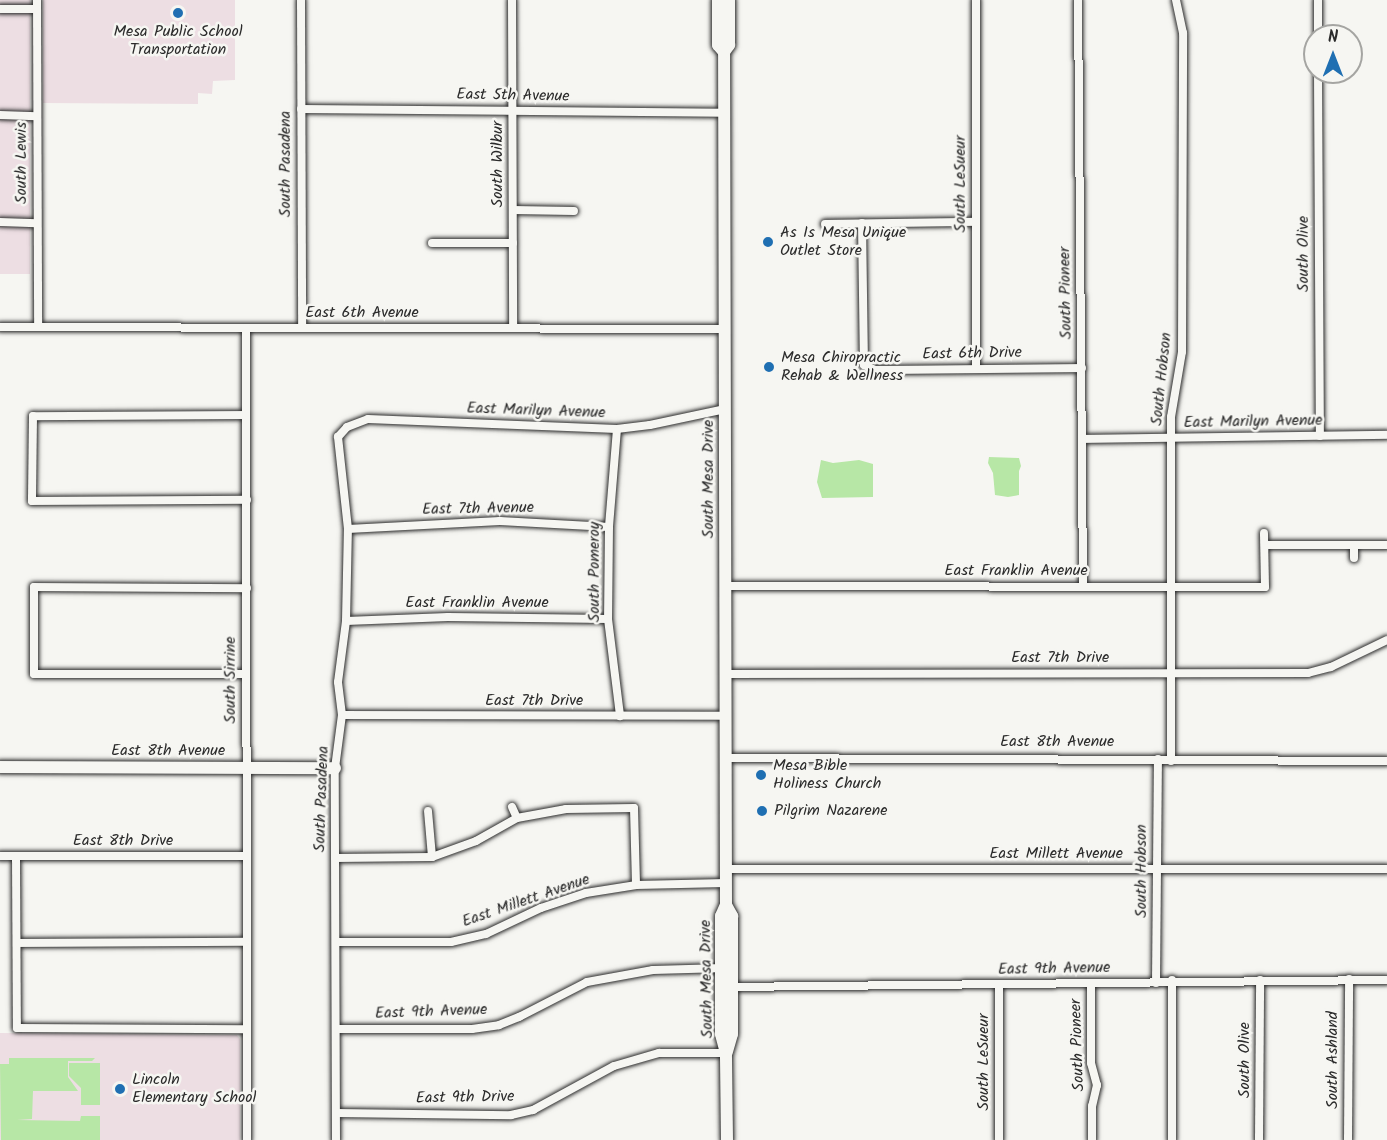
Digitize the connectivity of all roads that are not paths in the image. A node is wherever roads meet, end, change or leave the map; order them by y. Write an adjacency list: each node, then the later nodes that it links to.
1 (301, 0): 14 (street, South Pasadena)
2 (512, 0): 15 (street, South Wilbur)
3 (718, 0): 12 (main road, South Mesa Drive)
4 (729, 0): 12 (main road, South Mesa Drive)
5 (976, 0): 22 (street, South LeSueur)
6 (1078, 0): 34 (street, South Pioneer)
7 (1176, 0): 43 (street, South Hobson)
8 (1318, 0): 11 (street)
9 (38, 4): 10 (street); 18 (street, South Lewis)
10 (0, 9)
11 (1318, 24)
12 (724, 52): 16 (main road, South Mesa Drive)
13 (1318, 84): 41 (street, South Olive)
14 (301, 109): 15 (street, East 5th Avenue); 31 (street, South Pasadena)
15 (513, 111): 16 (street, East 5th Avenue); 19 (street, South Wilbur)
16 (724, 113): 33 (main road, South Mesa Drive)
17 (0, 116): 18 (street)
18 (37, 116): 23 (street, South Lewis)
19 (513, 210): 20 (street); 27 (street, South Wilbur)
20 (574, 211)
21 (0, 222): 23 (street)
22 (976, 222): 24 (street); 35 (street, South LeSueur)
23 (37, 223): 29 (street, South Lewis)
24 (862, 223): 25 (street); 35 (street, East 6th Drive)
25 (825, 224)
26 (432, 243): 27 (street)
27 (513, 243): 32 (street, South Wilbur)
28 (0, 327): 29 (street, East 6th Avenue)
29 (38, 327): 30 (street, East 6th Avenue)
30 (246, 327): 31 (street, East 6th Avenue); 37 (street, South Sirrine)
31 (302, 328): 32 (street, East 6th Avenue)
32 (513, 328): 33 (street, East 6th Avenue)
33 (725, 329): 36 (main road, South Mesa Drive)
34 (1082, 368): 35 (street, East 6th Drive); 42 (street, South Pioneer)
35 (976, 369)
36 (725, 410): 39 (street, East Marilyn Avenue); 52 (main road, South Mesa Drive)
37 (245, 415): 44 (street, South Sirrine); 44 (street)
38 (347, 427): 39 (street, East Marilyn Avenue); 46 (street, South Pasadena)
39 (616, 429): 45 (street, South Pomeroy)
40 (1387, 435): 41 (street, East Marilyn Avenue)
41 (1320, 436): 43 (street, East Marilyn Avenue)
42 (1082, 438): 43 (street, East Marilyn Avenue); 53 (street, South Pioneer)
43 (1171, 438): 54 (street, South Hobson)
44 (247, 500): 55 (street, South Sirrine)
45 (609, 527): 46 (street, East 7th Avenue); 56 (street, South Pomeroy)
46 (348, 529): 57 (street, South Pasadena)
47 (1264, 533): 48 (street, East Franklin Avenue)
48 (1264, 545): 49 (street); 54 (street, East Franklin Avenue)
49 (1354, 545): 50 (street); 51 (street)
50 (1387, 545)
51 (1354, 558)
52 (725, 586): 53 (street, East Franklin Avenue); 61 (main road, South Mesa Drive)
53 (1083, 586): 54 (street, East Franklin Avenue)
54 (1171, 586): 59 (street, South Hobson)
55 (247, 588): 60 (street, South Sirrine); 60 (street)
56 (608, 619): 57 (street, East Franklin Avenue); 63 (street, South Pomeroy)
57 (346, 621): 62 (street, South Pasadena)
58 (1387, 639): 59 (street, East 7th Drive)
59 (1172, 673): 61 (street, East 7th Drive); 67 (street, South Hobson)
60 (246, 674): 70 (street, South Sirrine)
61 (726, 674): 64 (main road, South Mesa Drive)
62 (342, 715): 63 (street, East 7th Drive); 71 (street, South Pasadena)
63 (620, 716): 64 (street, East 7th Drive)
64 (726, 716): 65 (main road, South Mesa Drive)
65 (726, 758): 66 (street, East 8th Avenue); 80 (main road, South Mesa Drive)
66 (1158, 759): 67 (street, East 8th Avenue); 81 (street, South Hobson)
67 (1171, 761): 68 (street, East 8th Avenue)
68 (1387, 761)
69 (0, 767): 70 (main road, East 8th Avenue)
70 (246, 768): 71 (main road, East 8th Avenue); 77 (street, South Sirrine)
71 (335, 768): 79 (street, South Pasadena)
72 (512, 807): 74 (street)
73 (428, 811): 78 (street)
74 (517, 818): 78 (street); 84 (street)
75 (0, 856): 76 (street, East 8th Drive)
76 (16, 856): 77 (street, East 8th Drive); 87 (street)
77 (246, 856): 85 (street, South Sirrine)
78 (432, 857): 79 (street)
79 (335, 858): 86 (street, South Pasadena)
80 (725, 869): 81 (street, East Millett Avenue); 83 (main road, South Mesa Drive)
81 (1157, 869): 82 (street, East Millett Avenue); 93 (street, South Hobson)
82 (1387, 869)
83 (726, 883): 84 (street, East Millett Avenue); 88 (main road, South Mesa Drive)
84 (636, 885): 86 (street, East Millett Avenue)
85 (245, 942): 87 (street); 97 (street, South Sirrine)
86 (336, 942): 98 (street, South Pasadena)
87 (17, 943): 97 (street)
88 (726, 968): 96 (main road, South Mesa Drive); 98 (street, East 9th Avenue)
89 (1349, 979): 91 (street, East 9th Avenue); 92 (street, East 9th Avenue); 110 (street, South Ashland)
90 (1172, 980): 91 (street, East 9th Avenue); 93 (street, East 9th Avenue); 108 (street)
91 (1260, 980): 109 (street, South Olive)
92 (1387, 980)
93 (1156, 983): 94 (street, East 9th Avenue)
94 (1091, 984): 95 (street, East 9th Avenue); 107 (street, South Pioneer)
95 (999, 985): 96 (street, East 9th Avenue); 106 (street, South LeSueur)
96 (727, 987): 99 (main road, South Mesa Drive)
97 (246, 1029): 103 (street, South Sirrine)
98 (337, 1029): 102 (street, South Pasadena)
99 (726, 1053): 100 (street, East 9th Drive); 105 (main road, South Mesa Drive)
100 (548, 1101): 101 (street); 102 (street, East 9th Drive)
101 (551, 1112)
102 (336, 1113): 104 (street, South Pasadena)
103 (247, 1140)
104 (336, 1140)
105 (726, 1140)
106 (999, 1140)
107 (1092, 1140)
108 (1172, 1140)
109 (1259, 1140)
110 (1348, 1140)

